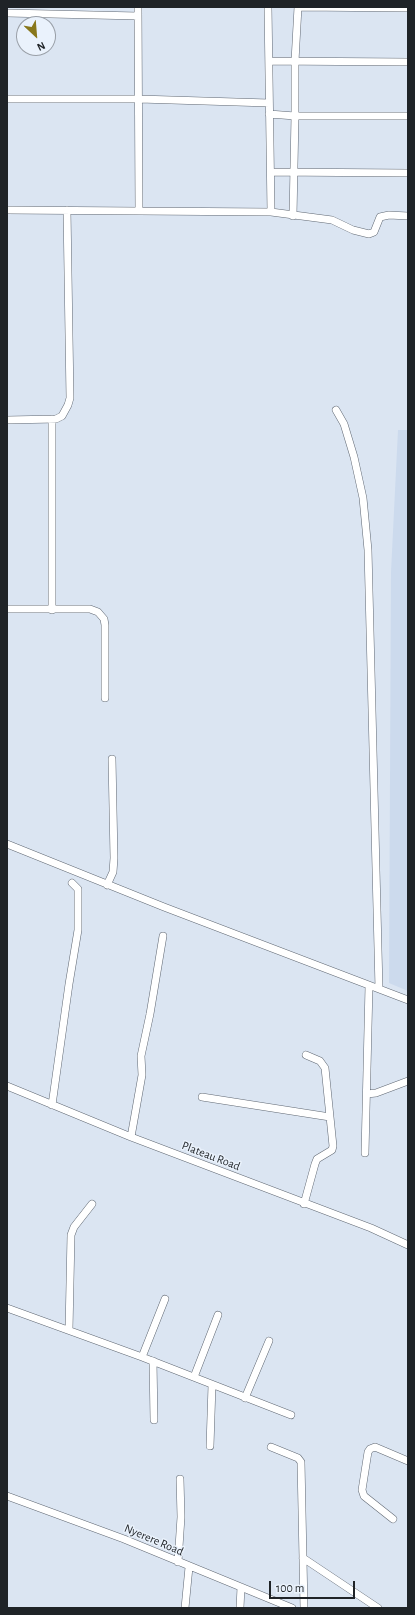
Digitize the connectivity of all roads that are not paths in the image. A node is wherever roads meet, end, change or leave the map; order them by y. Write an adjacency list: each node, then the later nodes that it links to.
1 (138, 7): 6 (street)
2 (268, 7): 7 (street)
3 (299, 7): 4 (street); 8 (street)
4 (408, 8)
5 (7, 13): 6 (street)
6 (138, 16): 10 (street)
7 (269, 61): 8 (street); 12 (street)
8 (295, 61): 9 (street); 14 (street)
9 (408, 62)
10 (139, 98): 11 (street); 12 (street); 21 (street)
11 (7, 99)
12 (269, 103): 13 (street)
13 (269, 114): 14 (street); 16 (street)
14 (296, 116): 15 (street); 17 (street)
15 (408, 116)
16 (271, 172): 17 (street); 22 (street)
17 (294, 172): 18 (street); 23 (street)
18 (408, 172)
19 (7, 210): 20 (street)
20 (67, 210): 21 (street); 26 (street)
21 (139, 211): 22 (street)
22 (271, 212): 23 (street)
23 (293, 216): 24 (street)
24 (408, 216)
25 (336, 410): 37 (street)
26 (52, 419): 27 (street); 29 (street)
27 (7, 420)
28 (7, 609): 29 (street)
29 (52, 610): 30 (street)
30 (105, 698)
31 (112, 760): 34 (street)
32 (7, 844): 34 (street)
33 (72, 883): 44 (street)
34 (107, 885): 36 (street)
35 (163, 936): 46 (street)
36 (369, 986): 37 (street); 42 (street)
37 (379, 988): 38 (street)
38 (408, 1000)
39 (306, 1055): 45 (street)
40 (408, 1081): 42 (street)
41 (7, 1086): 44 (street, Plateau Road)
42 (367, 1094): 47 (street)
43 (202, 1097): 45 (street)
44 (52, 1105): 46 (street, Plateau Road)
45 (330, 1117): 49 (street)
46 (131, 1137): 49 (street, Plateau Road)
47 (365, 1153)
48 (92, 1204): 54 (street)
49 (304, 1204): 50 (street, Plateau Road)
50 (408, 1244)
51 (165, 1299): 56 (street)
52 (7, 1308): 54 (street)
53 (218, 1315): 58 (street)
54 (69, 1330): 56 (street)
55 (269, 1341): 60 (street)
56 (142, 1357): 57 (street)
57 (153, 1361): 58 (street); 62 (street)
58 (194, 1377): 59 (street)
59 (212, 1385): 60 (street); 63 (street)
60 (245, 1398): 61 (street)
61 (291, 1415)
62 (154, 1420)
63 (210, 1446)
64 (271, 1447): 69 (street)
65 (408, 1461): 68 (street)
66 (180, 1479): 70 (street)
67 (7, 1496): 70 (street, Nyerere Road)
68 (393, 1519)
69 (303, 1558): 76 (street); 77 (street)
70 (178, 1562): 71 (street, Nyerere Road)
71 (189, 1567): 72 (street, Nyerere Road); 73 (street)
72 (241, 1587): 74 (street); 75 (street, Nyerere Road)
73 (185, 1608)
74 (240, 1608)
75 (292, 1608)
76 (304, 1608)
77 (378, 1608)

